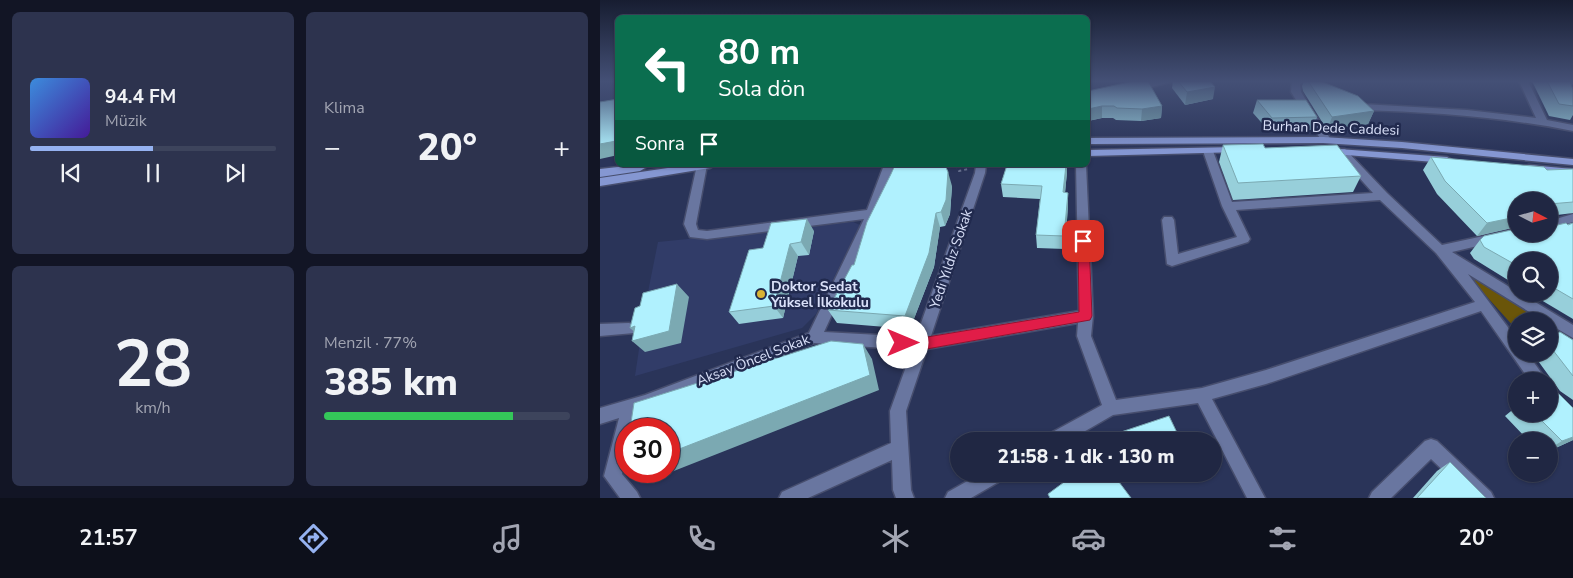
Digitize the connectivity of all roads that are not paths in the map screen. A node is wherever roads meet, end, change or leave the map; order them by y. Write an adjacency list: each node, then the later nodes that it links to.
1 (1304, 104): 6 (street)
2 (1355, 104): 4 (street)
3 (1534, 104): 4 (street)
4 (1543, 122): 5 (street)
5 (1573, 128)
6 (1326, 140): 7 (main road, Burhan Dede Caddesi); 11 (main road, Burhan Dede Caddesi)
7 (1090, 141)
8 (1208, 151): 9 (main road, Burhan Dede Caddesi); 10 (main road, Burhan Dede Caddesi); 22 (street)
9 (1341, 151): 18 (main road, Burhan Dede Caddesi); 21 (street)
10 (1090, 153)
11 (1573, 162)
12 (632, 167): 19 (main road)
13 (692, 167): 20 (main road)
14 (704, 167): 23 (street)
15 (889, 167): 23 (street, Aksay Öncel Sokak)
16 (981, 167): 36 (street, Yedi Yıldız Sokak)
17 (1081, 167): 30 (street)
18 (1573, 172)
19 (600, 173)
20 (600, 182)
21 (1382, 196): 22 (street); 28 (street)
22 (1228, 206): 25 (street)
23 (872, 214): 34 (street, Aksay Öncel Sokak)
24 (1573, 218): 26 (street)
25 (1168, 220)
26 (1558, 222)
27 (1508, 236): 28 (street)
28 (1444, 256): 29 (street); 33 (street)
29 (1484, 304): 35 (street); 37 (street)
30 (1086, 316): 36 (street); 39 (street)
31 (629, 329): 32 (street)
32 (600, 330)
33 (1573, 332)
34 (814, 337): 36 (street); 38 (street, Aksay Öncel Sokak)
35 (1508, 338)
36 (921, 344): 42 (street, Yedi Yıldız Sokak)
37 (1202, 395): 39 (street); 48 (street)
38 (630, 406): 40 (street, Aksay Öncel Sokak); 44 (street)
39 (1111, 408): 41 (street)
40 (600, 416)
41 (1069, 432)
42 (900, 448): 45 (street); 46 (street, Yedi Yıldız Sokak)
43 (982, 482): 47 (street)
44 (631, 498)
45 (788, 498)
46 (905, 498)
47 (954, 498)
48 (1256, 498)
49 (1378, 498): 50 (street)
50 (1485, 498)

